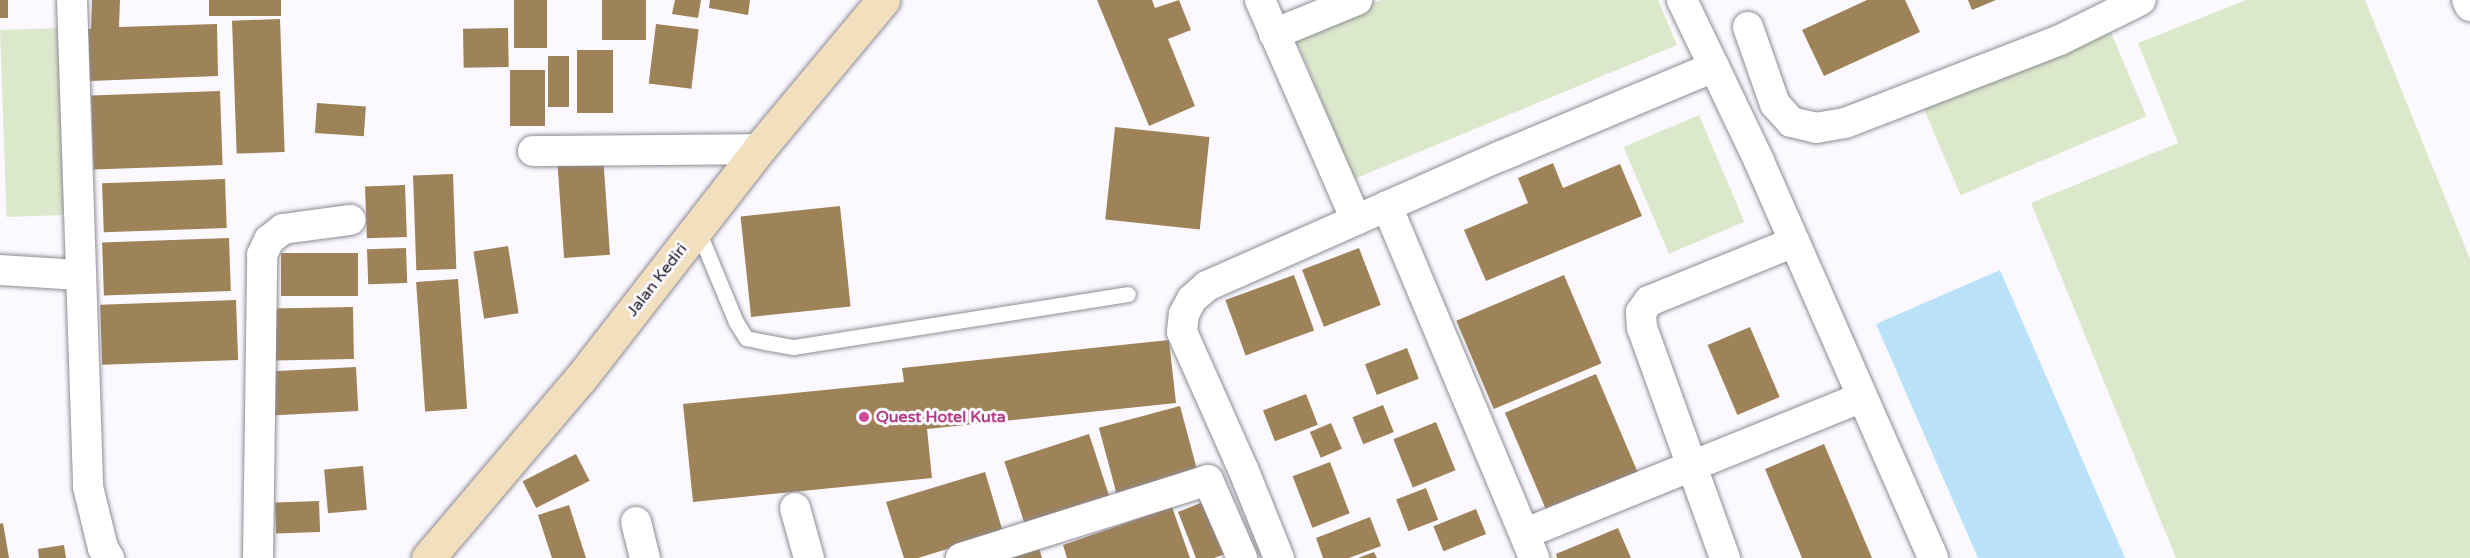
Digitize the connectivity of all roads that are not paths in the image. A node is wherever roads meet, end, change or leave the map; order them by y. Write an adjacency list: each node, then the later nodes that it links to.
1 (72, 0): 20 (street)
2 (883, 0): 12 (main road, Jalan Kediri)
3 (1260, 0): 10 (street)
4 (1357, 0): 10 (street)
5 (1682, 0): 11 (street)
6 (2141, 0): 9 (street)
7 (2468, 0): 8 (street)
8 (2470, 6)
9 (1748, 27)
10 (1274, 34): 16 (street)
11 (1714, 67): 14 (street); 18 (street)
12 (759, 148): 13 (street); 17 (main road, Jalan Kediri)
13 (533, 151)
14 (1387, 206): 16 (street); 26 (street)
15 (350, 220): 28 (street)
16 (1356, 220): 34 (street)
17 (697, 228): 21 (lane); 29 (main road, Jalan Kediri)
18 (1794, 242): 22 (street); 23 (street)
19 (0, 270): 20 (street)
20 (80, 275): 27 (street)
21 (1128, 294)
22 (1862, 396): 23 (street); 36 (street)
23 (1691, 466): 26 (street); 35 (street)
24 (795, 508): 31 (street)
25 (636, 522): 30 (street)
26 (1530, 546)
27 (109, 558)
28 (258, 558)
29 (428, 558)
30 (645, 558)
31 (809, 558)
32 (961, 558): 33 (street)
33 (1242, 558)
34 (1279, 558)
35 (1725, 558)
36 (1934, 558)

